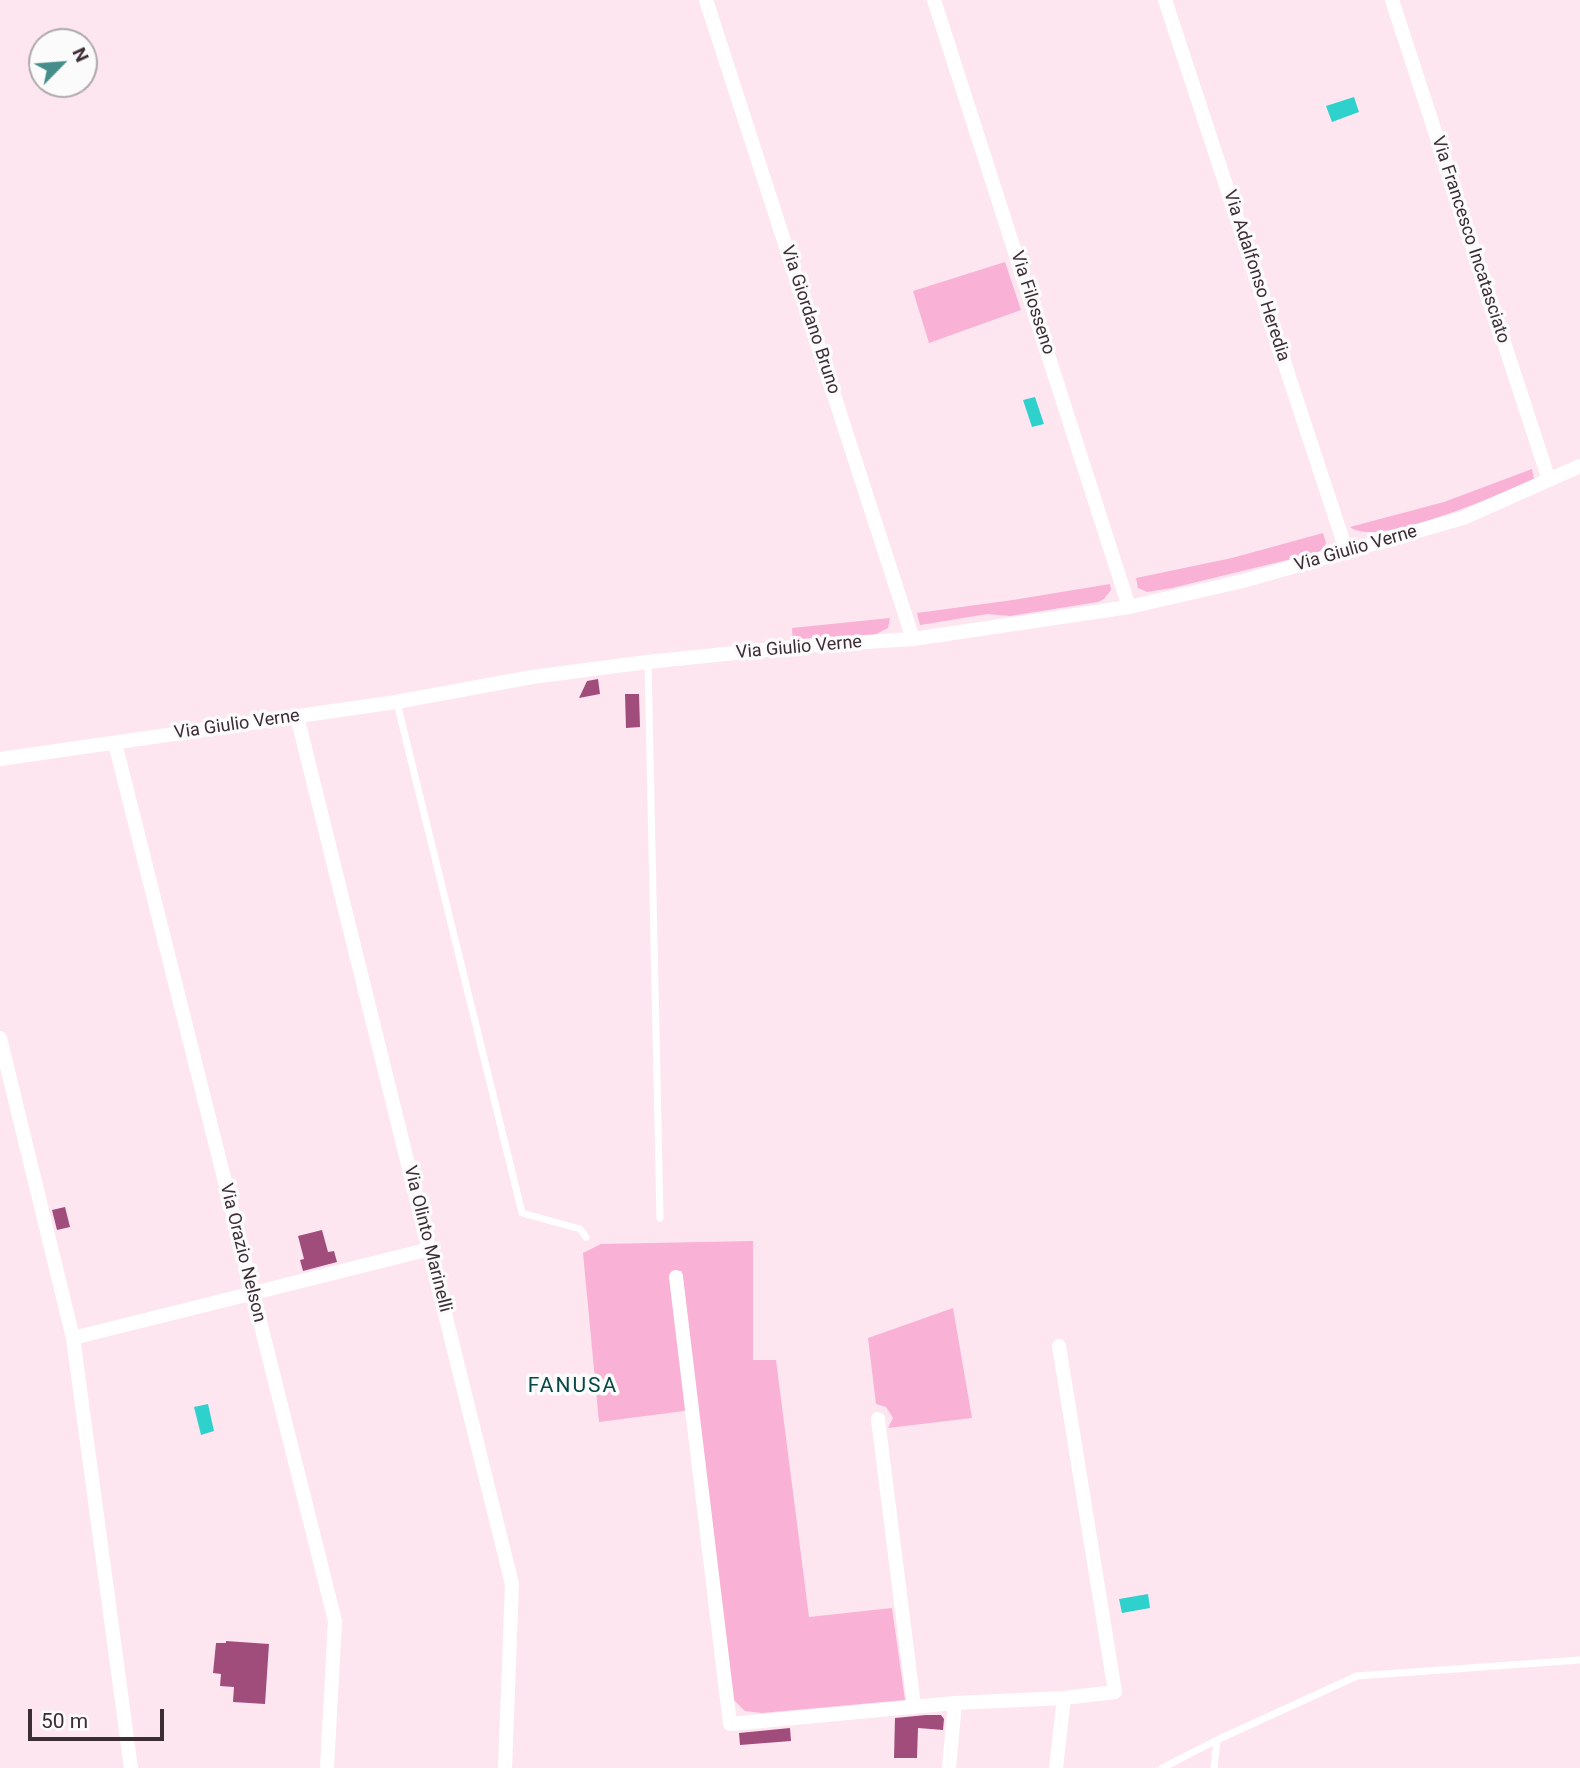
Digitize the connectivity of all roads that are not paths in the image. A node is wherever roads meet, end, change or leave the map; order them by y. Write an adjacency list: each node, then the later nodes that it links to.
1 (706, 0): 9 (street, Via Giordano Bruno)
2 (934, 0): 8 (street, Via Filosseno)
3 (1165, 0): 7 (street, Via Adalfonso Heredia)
4 (1392, 0): 6 (street, Via Francesco Incatasciato)
5 (1580, 466): 6 (street, Via Giulio Verne)
6 (1549, 480): 7 (street, Via Giulio Verne)
7 (1347, 553): 8 (street, Via Giulio Verne)
8 (1129, 607): 9 (street, Via Giulio Verne)
9 (913, 639): 10 (street, Via Giulio Verne)
10 (648, 662): 11 (street, Via Giulio Verne); 16 (lane)
11 (396, 702): 12 (street, Via Giulio Verne); 17 (lane)
12 (297, 716): 13 (street, Via Giulio Verne); 18 (street, Via Olinto Marinelli)
13 (115, 743): 14 (street, Via Giulio Verne); 20 (street, Via Orazio Nelson)
14 (0, 759)
15 (0, 1038): 21 (street)
16 (660, 1218)
17 (586, 1237)
18 (430, 1249): 20 (street); 31 (street, Via Olinto Marinelli)
19 (676, 1277): 27 (street)
20 (252, 1293): 21 (street); 30 (street, Via Orazio Nelson)
21 (73, 1338): 29 (street)
22 (1059, 1346): 25 (street)
23 (878, 1419): 27 (street)
24 (1580, 1660): 28 (lane)
25 (1064, 1698): 26 (street); 33 (street)
26 (955, 1703): 27 (street); 32 (street)
27 (914, 1706)
28 (1217, 1740): 34 (lane); 35 (lane)
29 (131, 1768)
30 (327, 1768)
31 (505, 1768)
32 (949, 1768)
33 (1056, 1768)
34 (1162, 1768)
35 (1214, 1768)

